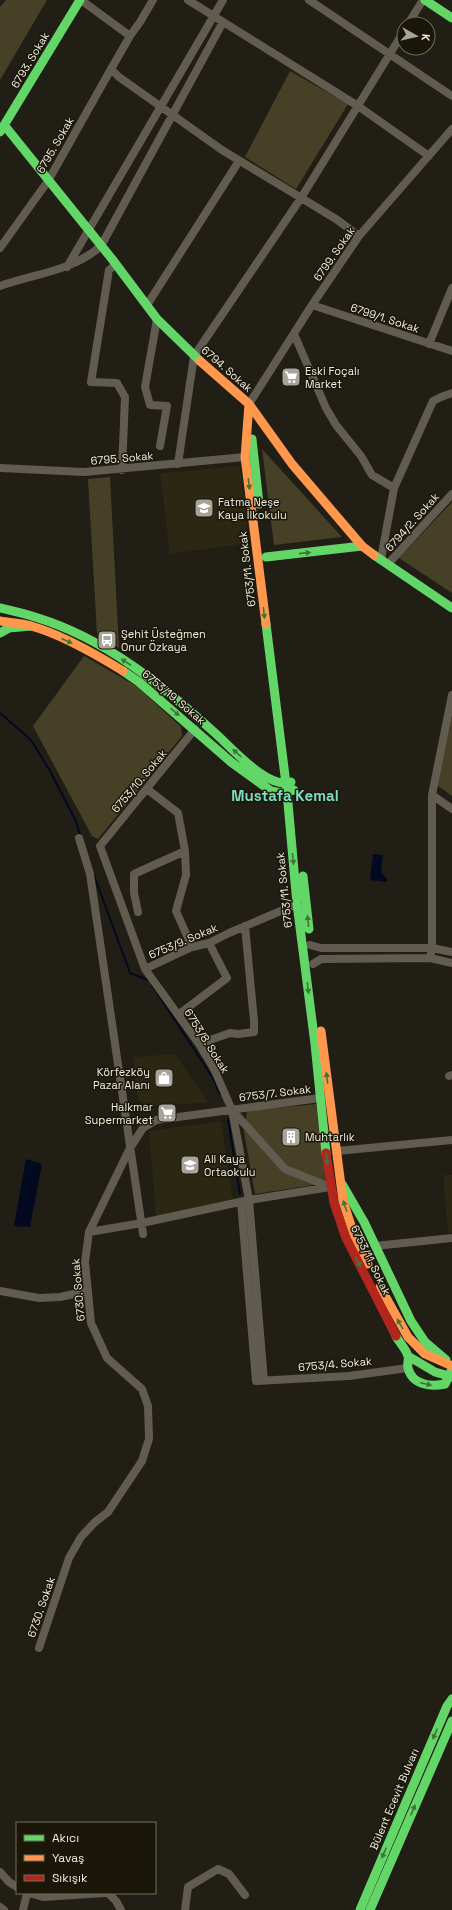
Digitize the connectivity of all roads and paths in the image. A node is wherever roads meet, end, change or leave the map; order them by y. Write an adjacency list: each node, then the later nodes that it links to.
1 (81, 0): 11 (street); 19 (main road, 6793. Sokak)
2 (153, 0): 11 (street, 6795. Sokak)
3 (188, 0): 7 (street)
4 (223, 0): 7 (street)
5 (309, 0): 13 (street)
6 (424, 0): 8 (street); 9 (main road)
7 (214, 16): 10 (street); 17 (street)
8 (413, 16)
9 (452, 18)
10 (223, 22): 16 (street); 18 (street)
11 (130, 36): 14 (street, 6795. Sokak)
12 (396, 44): 13 (street)
13 (390, 54): 15 (street); 16 (street)
14 (111, 69): 17 (street); 23 (street, 6795. Sokak)
15 (452, 96)
16 (358, 106): 21 (street); 24 (street)
17 (162, 107): 18 (street); 25 (street)
18 (173, 114): 22 (street); 27 (street)
19 (2, 129): 23 (main road, 6794. Sokak)
20 (452, 129): 21 (street, 6799. Sokak)
21 (429, 156): 26 (street, 6799. Sokak)
22 (239, 160): 24 (street); 33 (street)
23 (48, 181): 25 (main road, 6794. Sokak); 28 (street, 6795. Sokak)
24 (301, 198): 26 (street); 39 (street)
25 (89, 231): 27 (main road, 6794. Sokak); 30 (street)
26 (359, 236): 34 (street, 6799. Sokak)
27 (101, 246): 29 (main road, 6794. Sokak); 30 (street)
28 (0, 248)
29 (116, 264): 33 (main road, 6794. Sokak); 46 (street)
30 (67, 267): 31 (street)
31 (0, 286)
32 (452, 288): 37 (street)
33 (147, 305): 35 (main road, 6794. Sokak)
34 (312, 305): 36 (street, 6799. Sokak); 37 (street, 6799/1. Sokak)
35 (157, 319): 39 (main road, 6794. Sokak); 42 (street)
36 (294, 334): 41 (street, 6799. Sokak); 47 (street)
37 (429, 344): 38 (street, 6799/1. Sokak)
38 (452, 351)
39 (194, 356): 41 (main road, 6794. Sokak); 44 (street)
40 (452, 394): 47 (street)
41 (249, 404): 43 (main road, 6753/11. Sokak); 49 (main road, 6794. Sokak); 50 (main road, 6753/11. Sokak)
42 (160, 446)
43 (245, 457): 44 (street, 6795. Sokak); 59 (main road, 6753/11. Sokak, one-way to 59)
44 (178, 464): 46 (street, 6795. Sokak)
45 (0, 468): 46 (street, 6795. Sokak)
46 (122, 470)
47 (394, 488): 51 (street)
48 (452, 494): 51 (street, 6794/2. Sokak)
49 (362, 546): 50 (main road, one-way to 49); 51 (main road, 6794. Sokak)
50 (266, 557): 61 (main road, 6753/11. Sokak)
51 (385, 561): 53 (main road, 6794. Sokak)
52 (0, 608): 60 (main road, one-way to 52)
53 (452, 608)
54 (0, 621): 55 (main road)
55 (31, 626): 56 (main road); 58 (main road, 6753/19. Sokak, one-way to 58)
56 (0, 633)
57 (452, 695): 64 (street)
58 (195, 729): 62 (street, 6753/10. Sokak); 63 (main road, 6753/19. Sokak)
59 (283, 760): 60 (main road); 61 (main road, 6753/11. Sokak)
60 (255, 769): 61 (main road)
61 (290, 787): 63 (main road); 65 (main road, 6753/11. Sokak); 74 (main road, 6753/11. Sokak, one-way to 61)
62 (147, 789): 68 (street, 6753/10. Sokak); 69 (street)
63 (271, 791): 65 (main road, 6753/19. Sokak)
64 (432, 795): 66 (street); 76 (street)
65 (288, 808): 70 (main road, 6753/11. Sokak, one-way to 70)
66 (452, 809)
67 (79, 838): 87 (street)
68 (100, 846): 81 (street, 6753/8. Sokak)
69 (185, 851): 71 (street); 75 (street)
70 (297, 904): 72 (street, 6753/9. Sokak); 84 (main road, 6753/11. Sokak, one-way to 84)
71 (138, 912)
72 (245, 926): 73 (street, 6753/9. Sokak); 83 (street)
73 (210, 944): 75 (street, 6753/9. Sokak); 82 (street)
74 (310, 945): 76 (street); 80 (main road, 6753/11. Sokak)
75 (192, 947): 81 (street, 6753/9. Sokak)
76 (432, 948): 77 (street); 78 (street)
77 (452, 952)
78 (430, 958): 79 (street); 80 (street)
79 (452, 963)
80 (313, 964): 88 (main road, 6753/11. Sokak, one-way to 80)
81 (144, 970): 82 (street, 6753/8. Sokak)
82 (178, 1015): 83 (street, 6753/8. Sokak)
83 (199, 1044): 85 (street, 6753/8. Sokak)
84 (320, 1098): 85 (street, 6753/7. Sokak); 90 (main road, 6753/11. Sokak, one-way to 90)
85 (232, 1110): 87 (street, 6730. Sokak); 90 (street); 91 (street, 6753/8. Sokak)
86 (452, 1140): 88 (street)
87 (130, 1148): 93 (street); 94 (street, 6730. Sokak)
88 (337, 1151): 89 (main road, 6753/11. Sokak)
89 (341, 1181): 97 (main road); 102 (main road, 6753/11. Sokak, one-way to 89)
90 (330, 1187): 91 (street); 100 (main road, 6753/11. Sokak, one-way to 100)
91 (249, 1200): 92 (street); 103 (street, 6753/8. Sokak)
92 (241, 1202): 93 (street); 103 (street)
93 (142, 1223): 94 (street); 95 (street)
94 (89, 1232): 99 (street, 6730. Sokak)
95 (143, 1234)
96 (452, 1238): 97 (street)
97 (375, 1246): 102 (main road)
98 (0, 1291): 99 (street)
99 (88, 1291): 104 (street, 6730. Sokak)
100 (408, 1356): 101 (main road); 102 (main road)
101 (408, 1368): 102 (main road, one-way to 102); 103 (street, 6753/4. Sokak)
102 (451, 1371)
103 (264, 1381)
104 (39, 1648)
105 (452, 1699): 119 (main road, Bülent Ecevit Bulvarı, one-way to 119)
106 (452, 1720): 120 (main road, Bülent Ecevit Bulvarı, one-way to 106)
107 (0, 1872): 108 (street)
108 (16, 1886)
109 (28, 1894): 116 (street)
110 (32, 1894): 111 (street)
111 (90, 1894)
112 (107, 1894): 117 (street)
113 (245, 1895): 118 (street)
114 (0, 1907): 115 (street)
115 (4, 1910)
116 (23, 1910)
117 (121, 1910)
118 (185, 1910)
119 (360, 1910)
120 (370, 1910)

